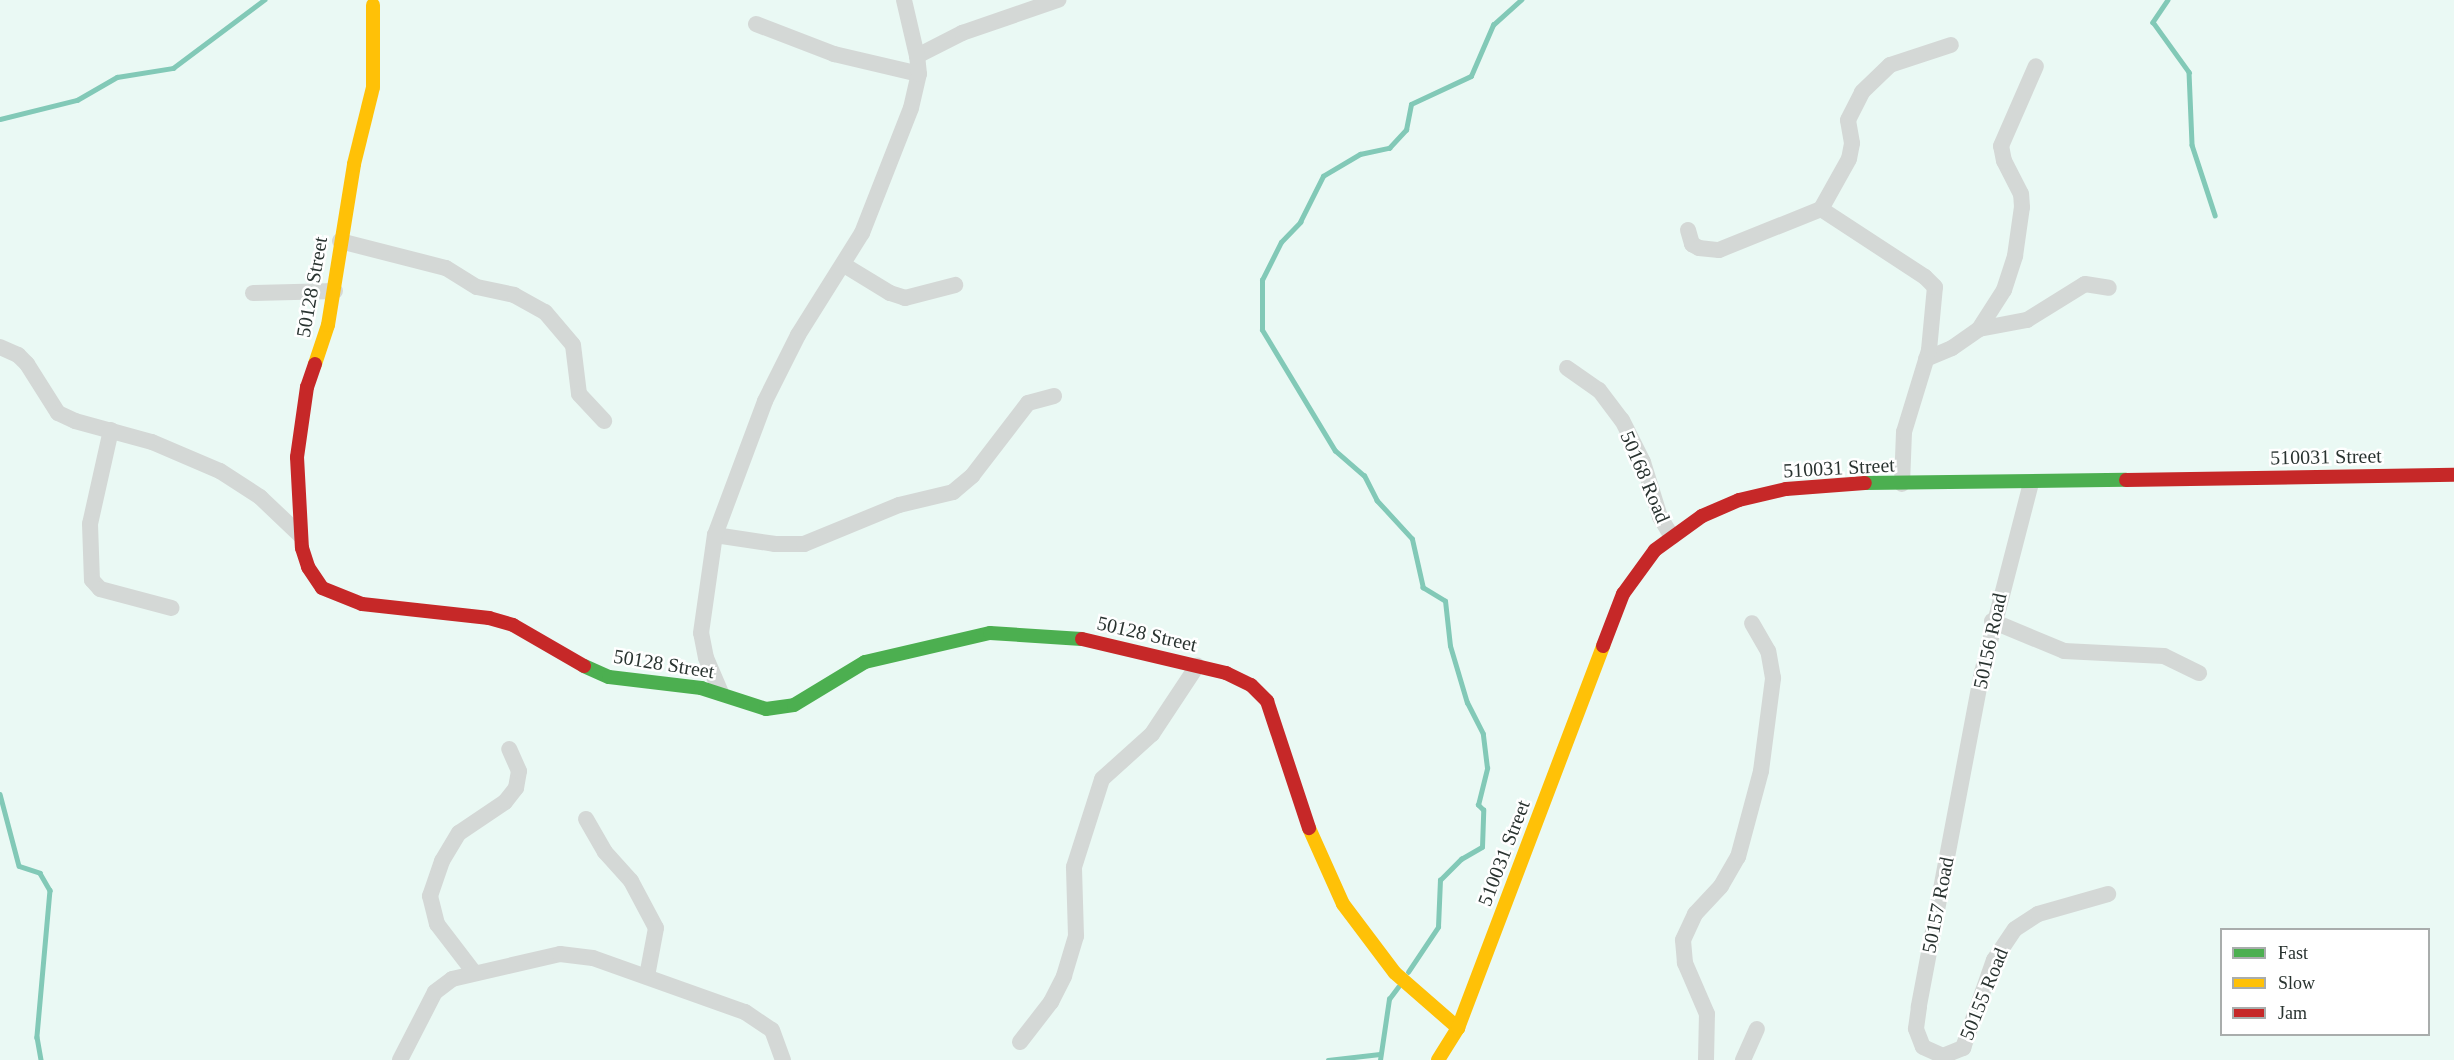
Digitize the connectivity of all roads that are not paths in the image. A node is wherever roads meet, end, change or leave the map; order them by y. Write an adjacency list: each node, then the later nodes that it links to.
1 (903, 0): 6 (street)
2 (1058, 0): 6 (street)
3 (373, 6): 11 (street, 50128 Street)
4 (756, 24): 8 (street)
5 (1951, 45): 9 (street)
6 (917, 56): 8 (street)
7 (2036, 66): 17 (street)
8 (918, 74): 12 (street)
9 (1821, 209): 10 (street); 19 (street)
10 (1688, 230)
11 (340, 242): 15 (street, 50128 Street); 22 (street)
12 (844, 265): 13 (street); 28 (street)
13 (955, 285)
14 (2109, 288): 17 (street)
15 (335, 291): 16 (street); 27 (street, 50128 Street)
16 (253, 293)
17 (1979, 329): 19 (street)
18 (0, 347): 23 (street)
19 (1926, 359): 26 (street)
20 (1567, 368): 29 (street, 50168 Road)
21 (1054, 396): 28 (street)
22 (604, 421)
23 (111, 430): 27 (street); 30 (street)
24 (2454, 475): 25 (street, 510031 Street)
25 (2031, 483): 26 (street, 510031 Street); 31 (street, 50156 Road)
26 (1902, 484): 29 (street, 510031 Street)
27 (300, 535): 35 (street, 50128 Street)
28 (715, 535): 35 (street)
29 (1672, 537): 43 (street, 510031 Street)
30 (172, 608)
31 (1992, 621): 34 (street); 37 (street, 50156 Road)
32 (1752, 623): 50 (street)
33 (1197, 666): 35 (street, 50128 Street); 43 (street, 50128 Street); 45 (street)
34 (2199, 673)
35 (721, 693)
36 (509, 749): 40 (street)
37 (1958, 802): 42 (street, 50157 Road)
38 (586, 819): 41 (street)
39 (2108, 894): 46 (street, 50155 Road)
40 (473, 971): 41 (street); 47 (street)
41 (647, 975): 48 (street)
42 (1919, 1007): 46 (street, 50155 Road)
43 (1458, 1028): 49 (street, 510031 Street)
44 (1757, 1029): 51 (street)
45 (1020, 1042)
46 (1928, 1056)
47 (400, 1060)
48 (783, 1060)
49 (1438, 1060)
50 (1706, 1060)
51 (1743, 1060)

